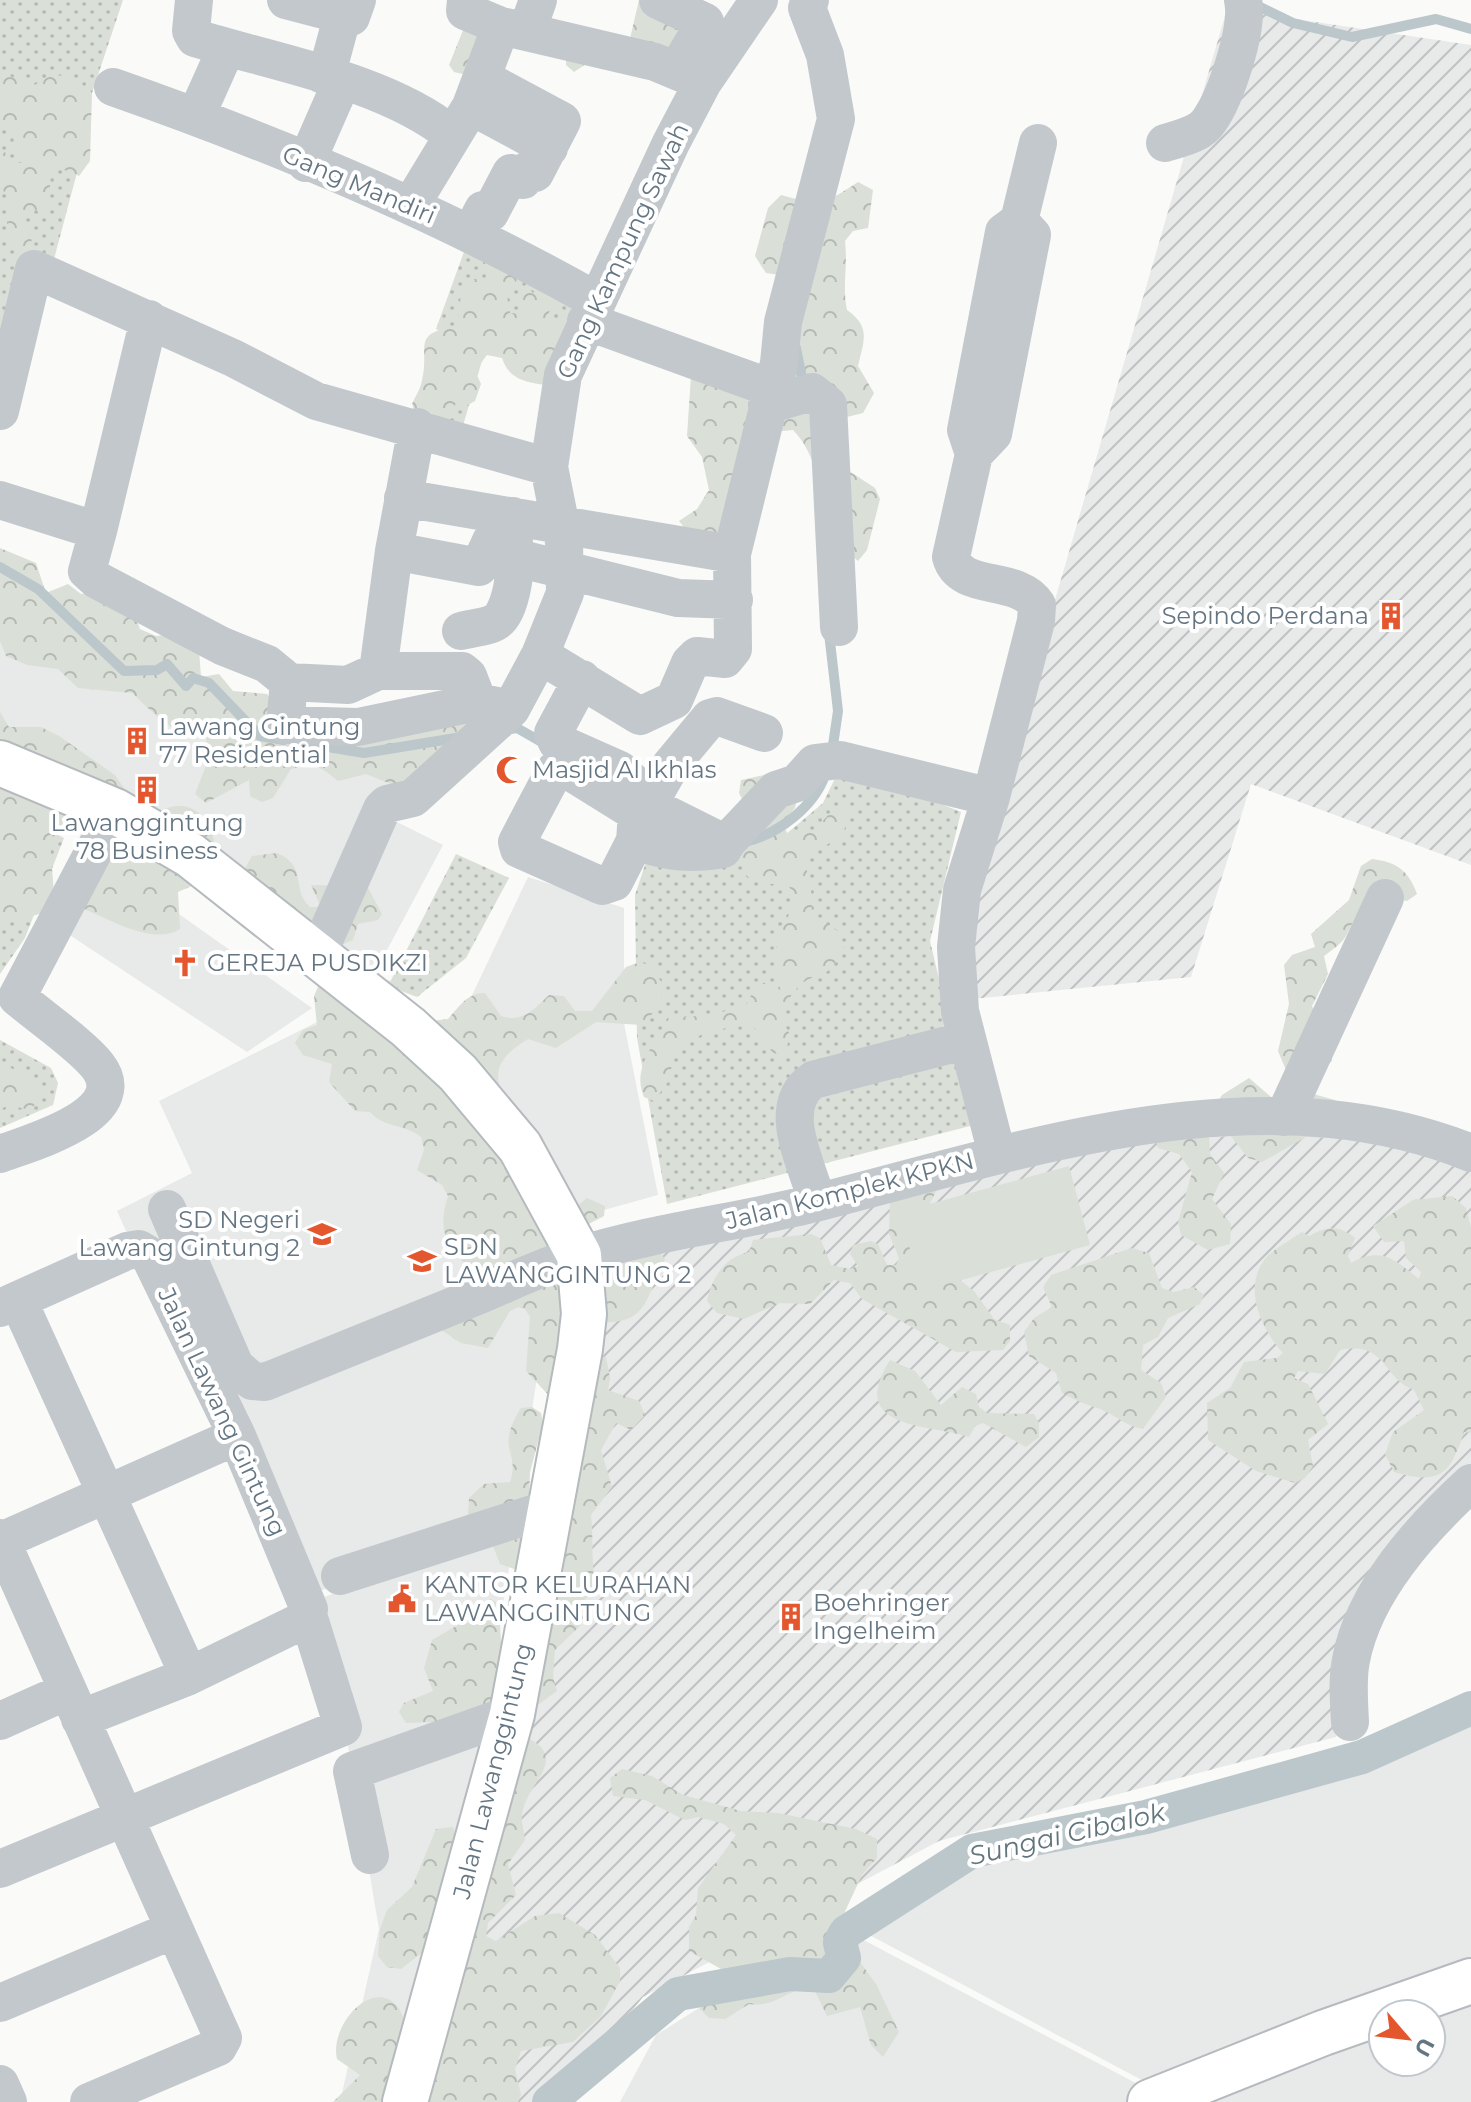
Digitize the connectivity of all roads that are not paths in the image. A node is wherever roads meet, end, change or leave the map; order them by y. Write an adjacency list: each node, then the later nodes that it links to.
1 (194, 0): 11 (street)
2 (466, 0): 10 (street)
3 (658, 0): 9 (street)
4 (759, 0): 13 (street, Gang Kampung Sawah)
5 (810, 0): 25 (street)
6 (296, 1): 8 (street); 12 (street)
7 (1244, 3): 19 (street)
8 (350, 7): 14 (street)
9 (712, 11): 13 (street)
10 (522, 19): 13 (street); 16 (street)
11 (226, 49): 12 (street); 17 (street)
12 (282, 62): 14 (street)
13 (690, 76): 23 (street, Gang Kampung Sawah)
14 (331, 78): 16 (street); 20 (street)
15 (113, 87): 17 (street, Gang Mandiri)
16 (468, 106): 21 (street); 22 (street)
17 (196, 116): 20 (street, Gang Mandiri)
18 (1038, 143): 49 (street)
19 (1165, 143)
20 (306, 163): 21 (street, Gang Mandiri)
21 (411, 205): 22 (street, Gang Mandiri)
22 (471, 233): 23 (street, Gang Mandiri)
23 (591, 311): 25 (street, Gang Mandiri); 28 (street, Gang Kampung Sawah)
24 (149, 319): 26 (street); 27 (street); 32 (street)
25 (786, 396): 35 (street); 38 (street)
26 (0, 411)
27 (417, 427): 28 (street); 29 (street)
28 (549, 467): 31 (street, Gang Kampung Sawah)
29 (403, 498): 33 (street); 34 (street)
30 (0, 500): 32 (street)
31 (560, 524): 33 (street); 35 (street); 36 (street, Gang Kampung Sawah)
32 (98, 531): 43 (street)
33 (515, 539): 34 (street); 36 (street); 39 (street)
34 (394, 551): 41 (street)
35 (732, 554): 37 (street)
36 (564, 568): 37 (street); 40 (street, Gang Kampung Sawah)
37 (734, 600): 45 (street)
38 (839, 627)
39 (461, 631)
40 (540, 655): 42 (street); 44 (street, Gang Kampung Sawah)
41 (378, 671): 43 (street); 44 (street)
42 (582, 679): 45 (street); 50 (street)
43 (289, 682): 44 (street)
44 (497, 709): 55 (street, Gang Kampung Sawah)
45 (640, 716): 47 (street)
46 (764, 733): 47 (street)
47 (690, 744): 50 (street)
48 (0, 763): 51 (main road, Jalan Lawanggintung)
49 (991, 797): 53 (street); 57 (street)
50 (650, 802): 53 (street)
51 (115, 811): 55 (main road, Jalan Lawanggintung); 56 (street)
52 (635, 841): 53 (street)
53 (725, 846)
54 (1385, 898): 58 (street)
55 (317, 956): 64 (main road, Jalan Lawanggintung)
56 (8, 993): 60 (street)
57 (967, 1040): 61 (street); 62 (street)
58 (1284, 1117): 59 (street, Jalan Komplek KPKN); 61 (street, Jalan Komplek KPKN)
59 (1471, 1153)
60 (0, 1154)
61 (997, 1154): 62 (street, Jalan Komplek KPKN)
62 (817, 1202): 64 (street, Jalan Komplek KPKN)
63 (167, 1209): 64 (street, Jalan Komplek KPKN)
64 (579, 1255): 69 (main road, Jalan Lawanggintung)
65 (9, 1304): 66 (street, Jalan Lawang Gintung); 68 (street, Jalan Lawang Gintung)
66 (237, 1436): 68 (street); 73 (street, Jalan Lawang Gintung)
67 (1471, 1483): 78 (street)
68 (108, 1493): 70 (street); 74 (street, Jalan Lawang Gintung)
69 (551, 1508): 71 (street); 76 (main road, Jalan Lawanggintung)
70 (1, 1539): 72 (street)
71 (340, 1576)
72 (8, 1584): 75 (street)
73 (308, 1615): 74 (street); 79 (street, Jalan Lawang Gintung)
74 (189, 1676): 75 (street)
75 (74, 1705): 77 (street); 81 (street)
76 (512, 1714): 80 (street); 90 (main road, Jalan Lawanggintung)
77 (0, 1721)
78 (1350, 1722)
79 (343, 1727): 80 (street, Jalan Lawang Gintung); 81 (street)
80 (352, 1771): 82 (street, Jalan Lawang Gintung)
81 (124, 1819): 83 (street); 84 (street)
82 (370, 1855)
83 (0, 1869)
84 (173, 1930): 86 (street); 89 (street)
85 (1471, 1981): 91 (main road)
86 (0, 2003)
87 (0, 2084): 88 (street)
88 (8, 2102)
89 (89, 2102)
90 (405, 2102)
91 (1150, 2102)

